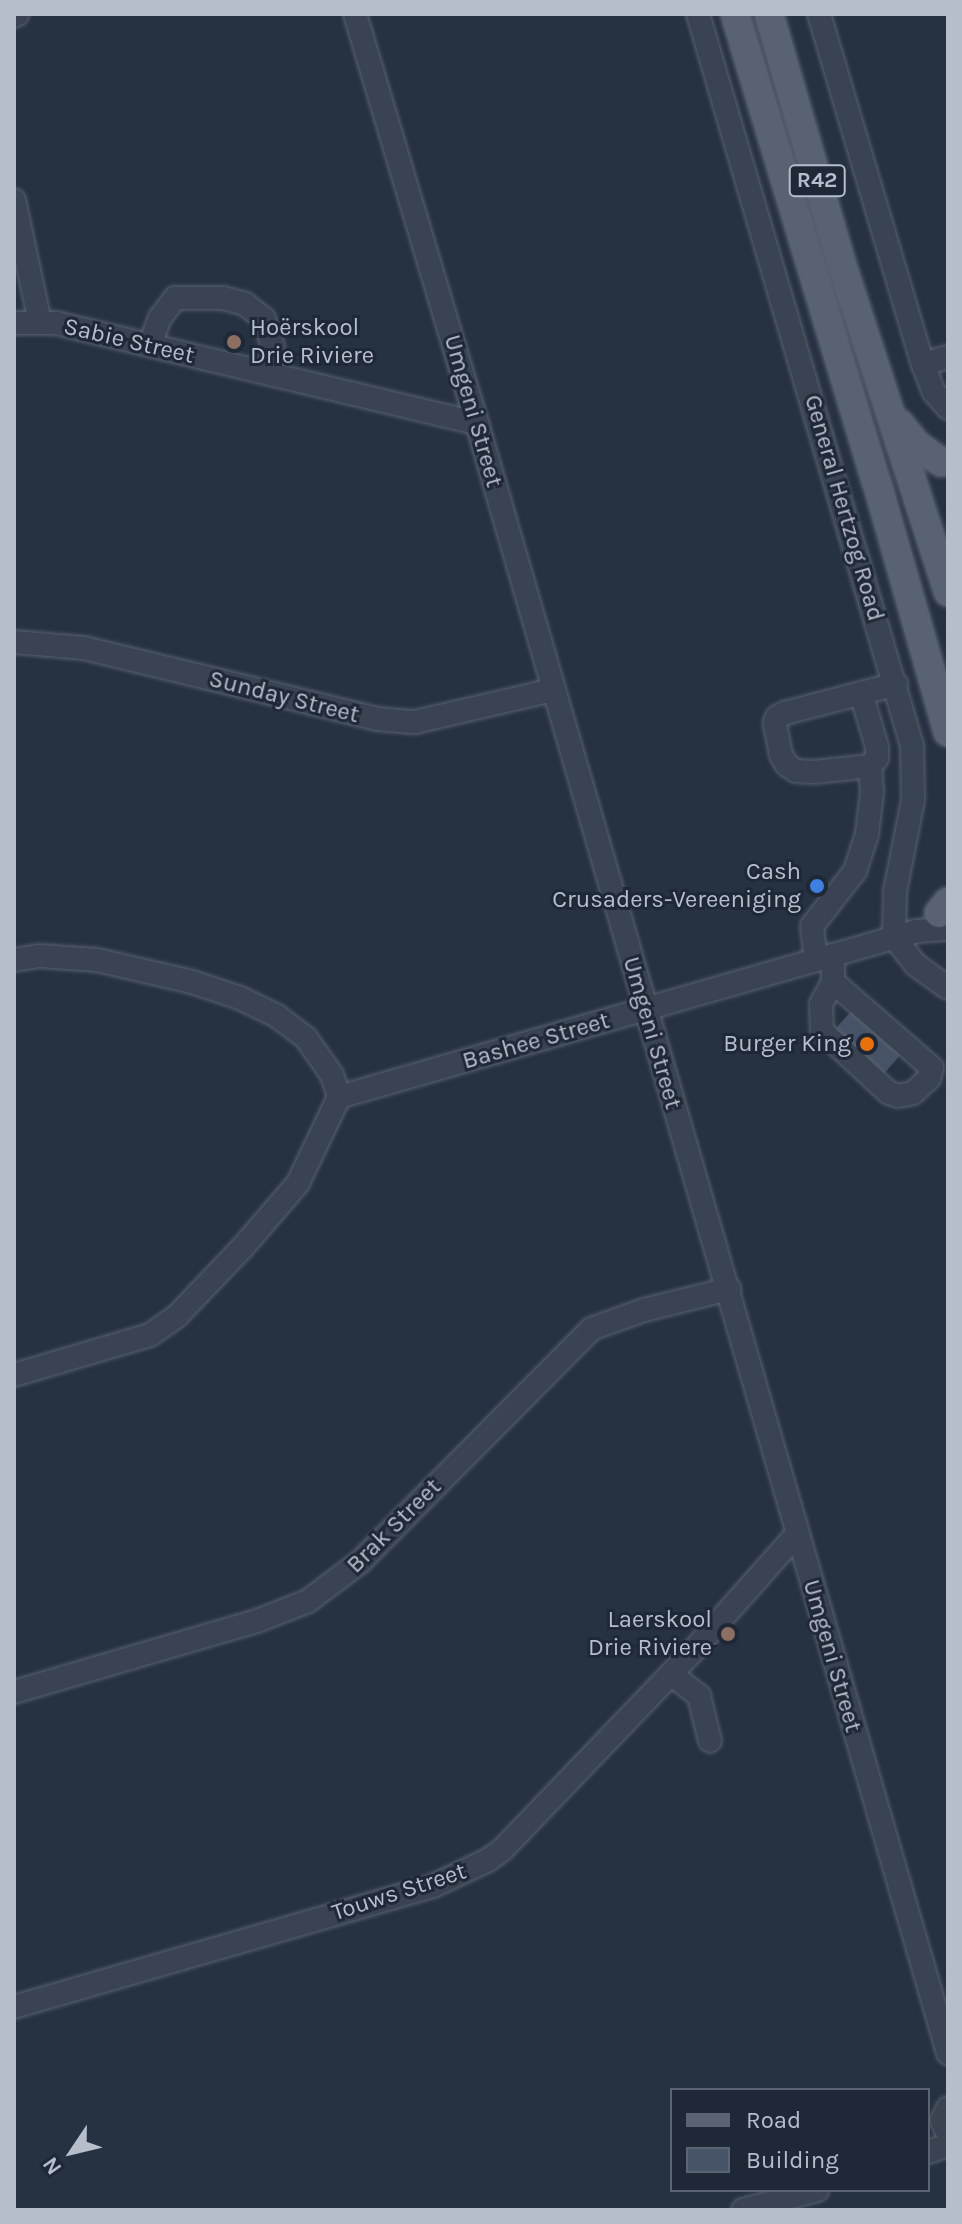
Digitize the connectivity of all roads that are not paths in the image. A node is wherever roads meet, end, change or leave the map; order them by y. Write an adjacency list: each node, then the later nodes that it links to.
1 (355, 14): 14 (street, Umgeni Street)
2 (698, 14): 21 (street, General Hertzog Road)
3 (735, 14): 17 (main road, General Hertzog Road / R42)
4 (769, 14): 13 (main road, R42)
5 (819, 14): 10 (street)
6 (14, 200): 7 (street)
7 (40, 322): 8 (street, Sabie Street); 9 (street, Sabie Street)
8 (14, 323)
9 (150, 345): 11 (street, Sabie Street); 11 (street)
10 (940, 361): 12 (street)
11 (268, 373): 14 (street, Sabie Street)
12 (948, 408)
13 (893, 418): 15 (main road); 16 (main road, R42)
14 (477, 423): 22 (street, Umgeni Street)
15 (945, 461): 16 (street); 18 (main road)
16 (912, 472): 17 (street); 18 (main road, R42)
17 (877, 483): 24 (main road, General Hertzog Road / R42)
18 (920, 504): 19 (main road, R42)
19 (948, 592)
20 (14, 642): 22 (street, Sunday Street)
21 (896, 684): 23 (street); 27 (street, General Hertzog Road)
22 (553, 690): 32 (street, Umgeni Street)
23 (861, 693): 25 (street); 25 (street)
24 (948, 732)
25 (870, 766): 28 (street)
26 (941, 921): 27 (street, Bashee Street)
27 (894, 937): 28 (street, Bashee Street); 31 (street)
28 (825, 957): 30 (street); 32 (street, Bashee Street)
29 (14, 960): 33 (street)
30 (833, 982): 30 (street)
31 (948, 988)
32 (645, 1010): 33 (street, Bashee Street); 34 (street, Umgeni Street)
33 (339, 1097): 35 (street)
34 (729, 1289): 36 (street, Umgeni Street); 38 (street, Brak Street)
35 (14, 1375)
36 (797, 1534): 37 (street, Touws Street); 41 (street, Umgeni Street)
37 (671, 1674): 39 (street); 40 (street, Touws Street)
38 (14, 1692)
39 (710, 1741)
40 (14, 2007)
41 (948, 2053)
42 (948, 2107): 43 (street)
43 (948, 2134)
44 (758, 2192): 46 (street)
45 (810, 2192): 47 (street)
46 (726, 2210)
47 (743, 2210)

